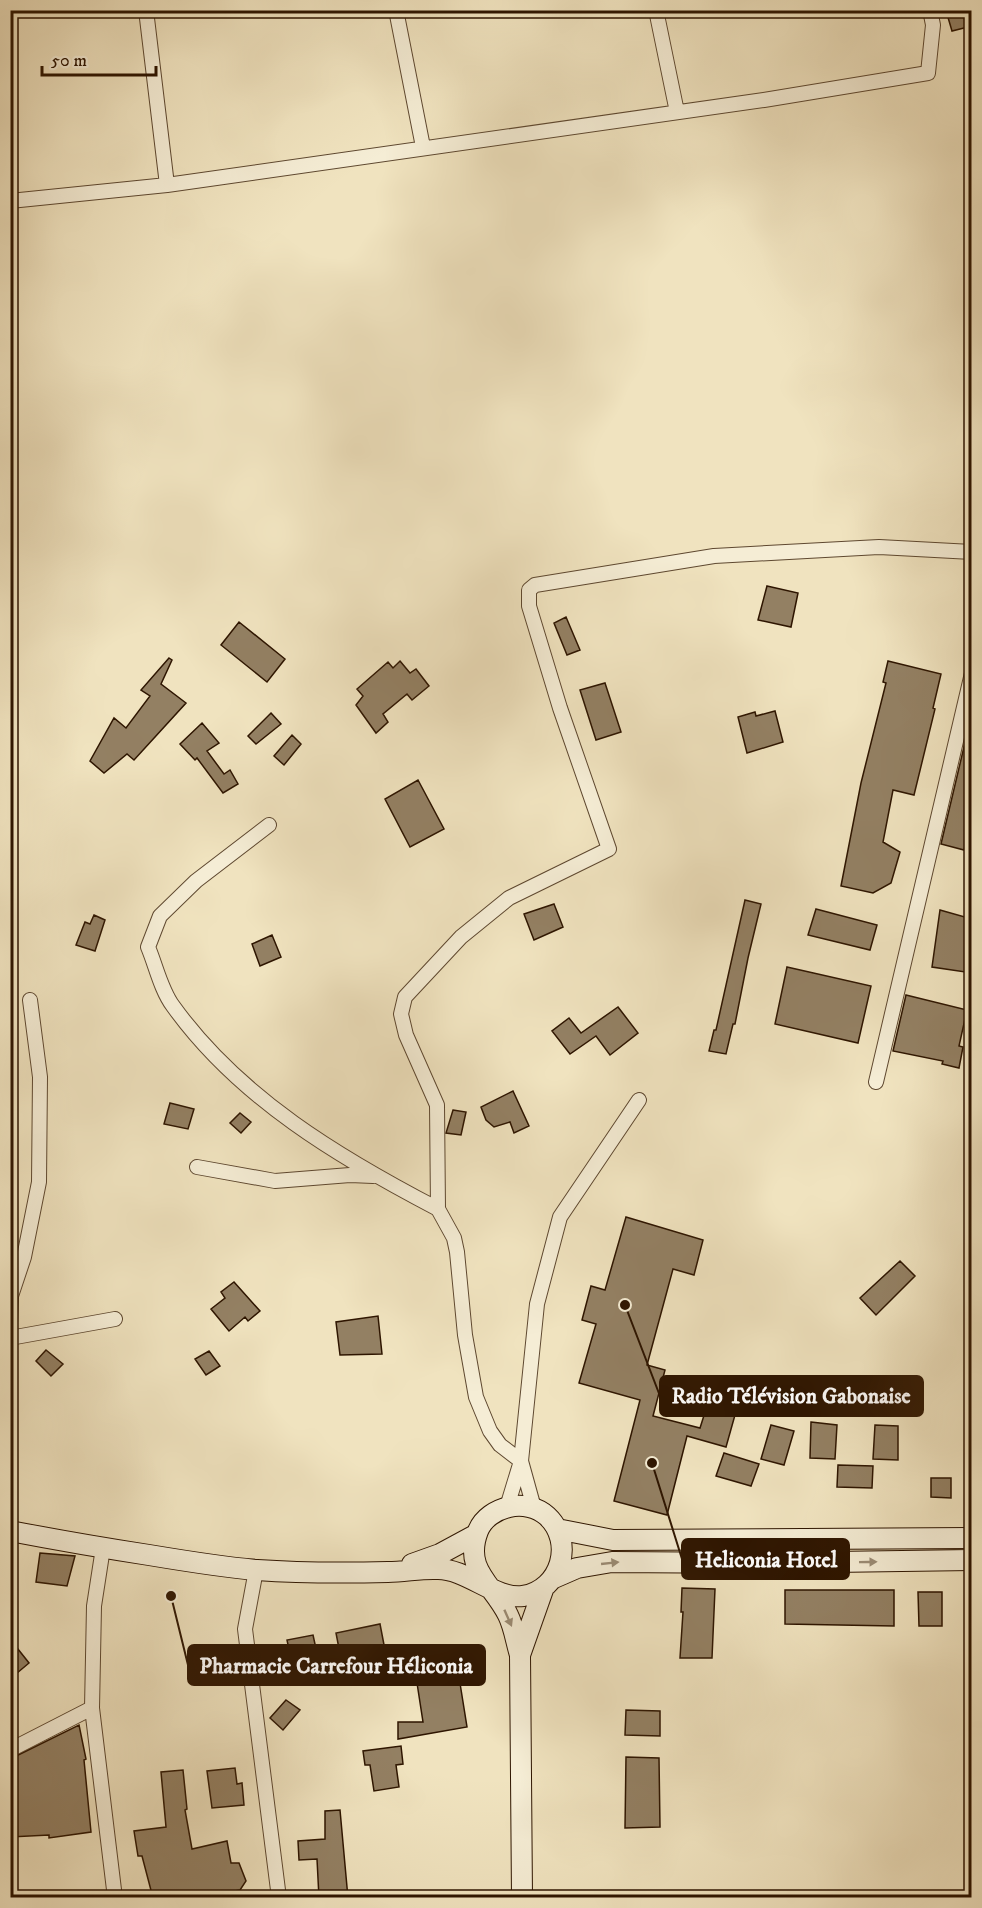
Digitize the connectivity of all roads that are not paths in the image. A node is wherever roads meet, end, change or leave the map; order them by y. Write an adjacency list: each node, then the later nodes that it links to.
1 (146, 10): 7 (street)
2 (396, 10): 6 (street)
3 (656, 10): 5 (street)
4 (930, 10): 5 (street)
5 (677, 112): 6 (street)
6 (423, 147): 7 (street)
7 (167, 185): 8 (street)
8 (10, 201)
9 (972, 552): 17 (street)
10 (972, 673): 13 (street)
11 (269, 825): 16 (street)
12 (30, 1000): 18 (street)
13 (876, 1082)
14 (639, 1100): 22 (street)
15 (197, 1167): 16 (street)
16 (375, 1176): 17 (street)
17 (438, 1209): 22 (street)
18 (11, 1296): 20 (street)
19 (115, 1319): 21 (street)
20 (10, 1323)
21 (10, 1338)
22 (522, 1461): 23 (street); 24 (street)
23 (507, 1507): 24 (street); 27 (street)
24 (534, 1508): 25 (street)
25 (557, 1528): 28 (street); 33 (street)
26 (10, 1531): 29 (street)
27 (477, 1534): 32 (street); 34 (street)
28 (972, 1538)
29 (103, 1548): 31 (street); 36 (street)
30 (972, 1560): 33 (street, one-way to 30)
31 (256, 1570): 32 (street); 39 (street)
32 (390, 1572): 34 (street)
33 (549, 1583): 34 (street); 35 (street)
34 (488, 1586): 35 (street, one-way to 35)
35 (519, 1654): 40 (street)
36 (92, 1707): 37 (street); 38 (street)
37 (10, 1750)
38 (115, 1898)
39 (279, 1898)
40 (522, 1898)

